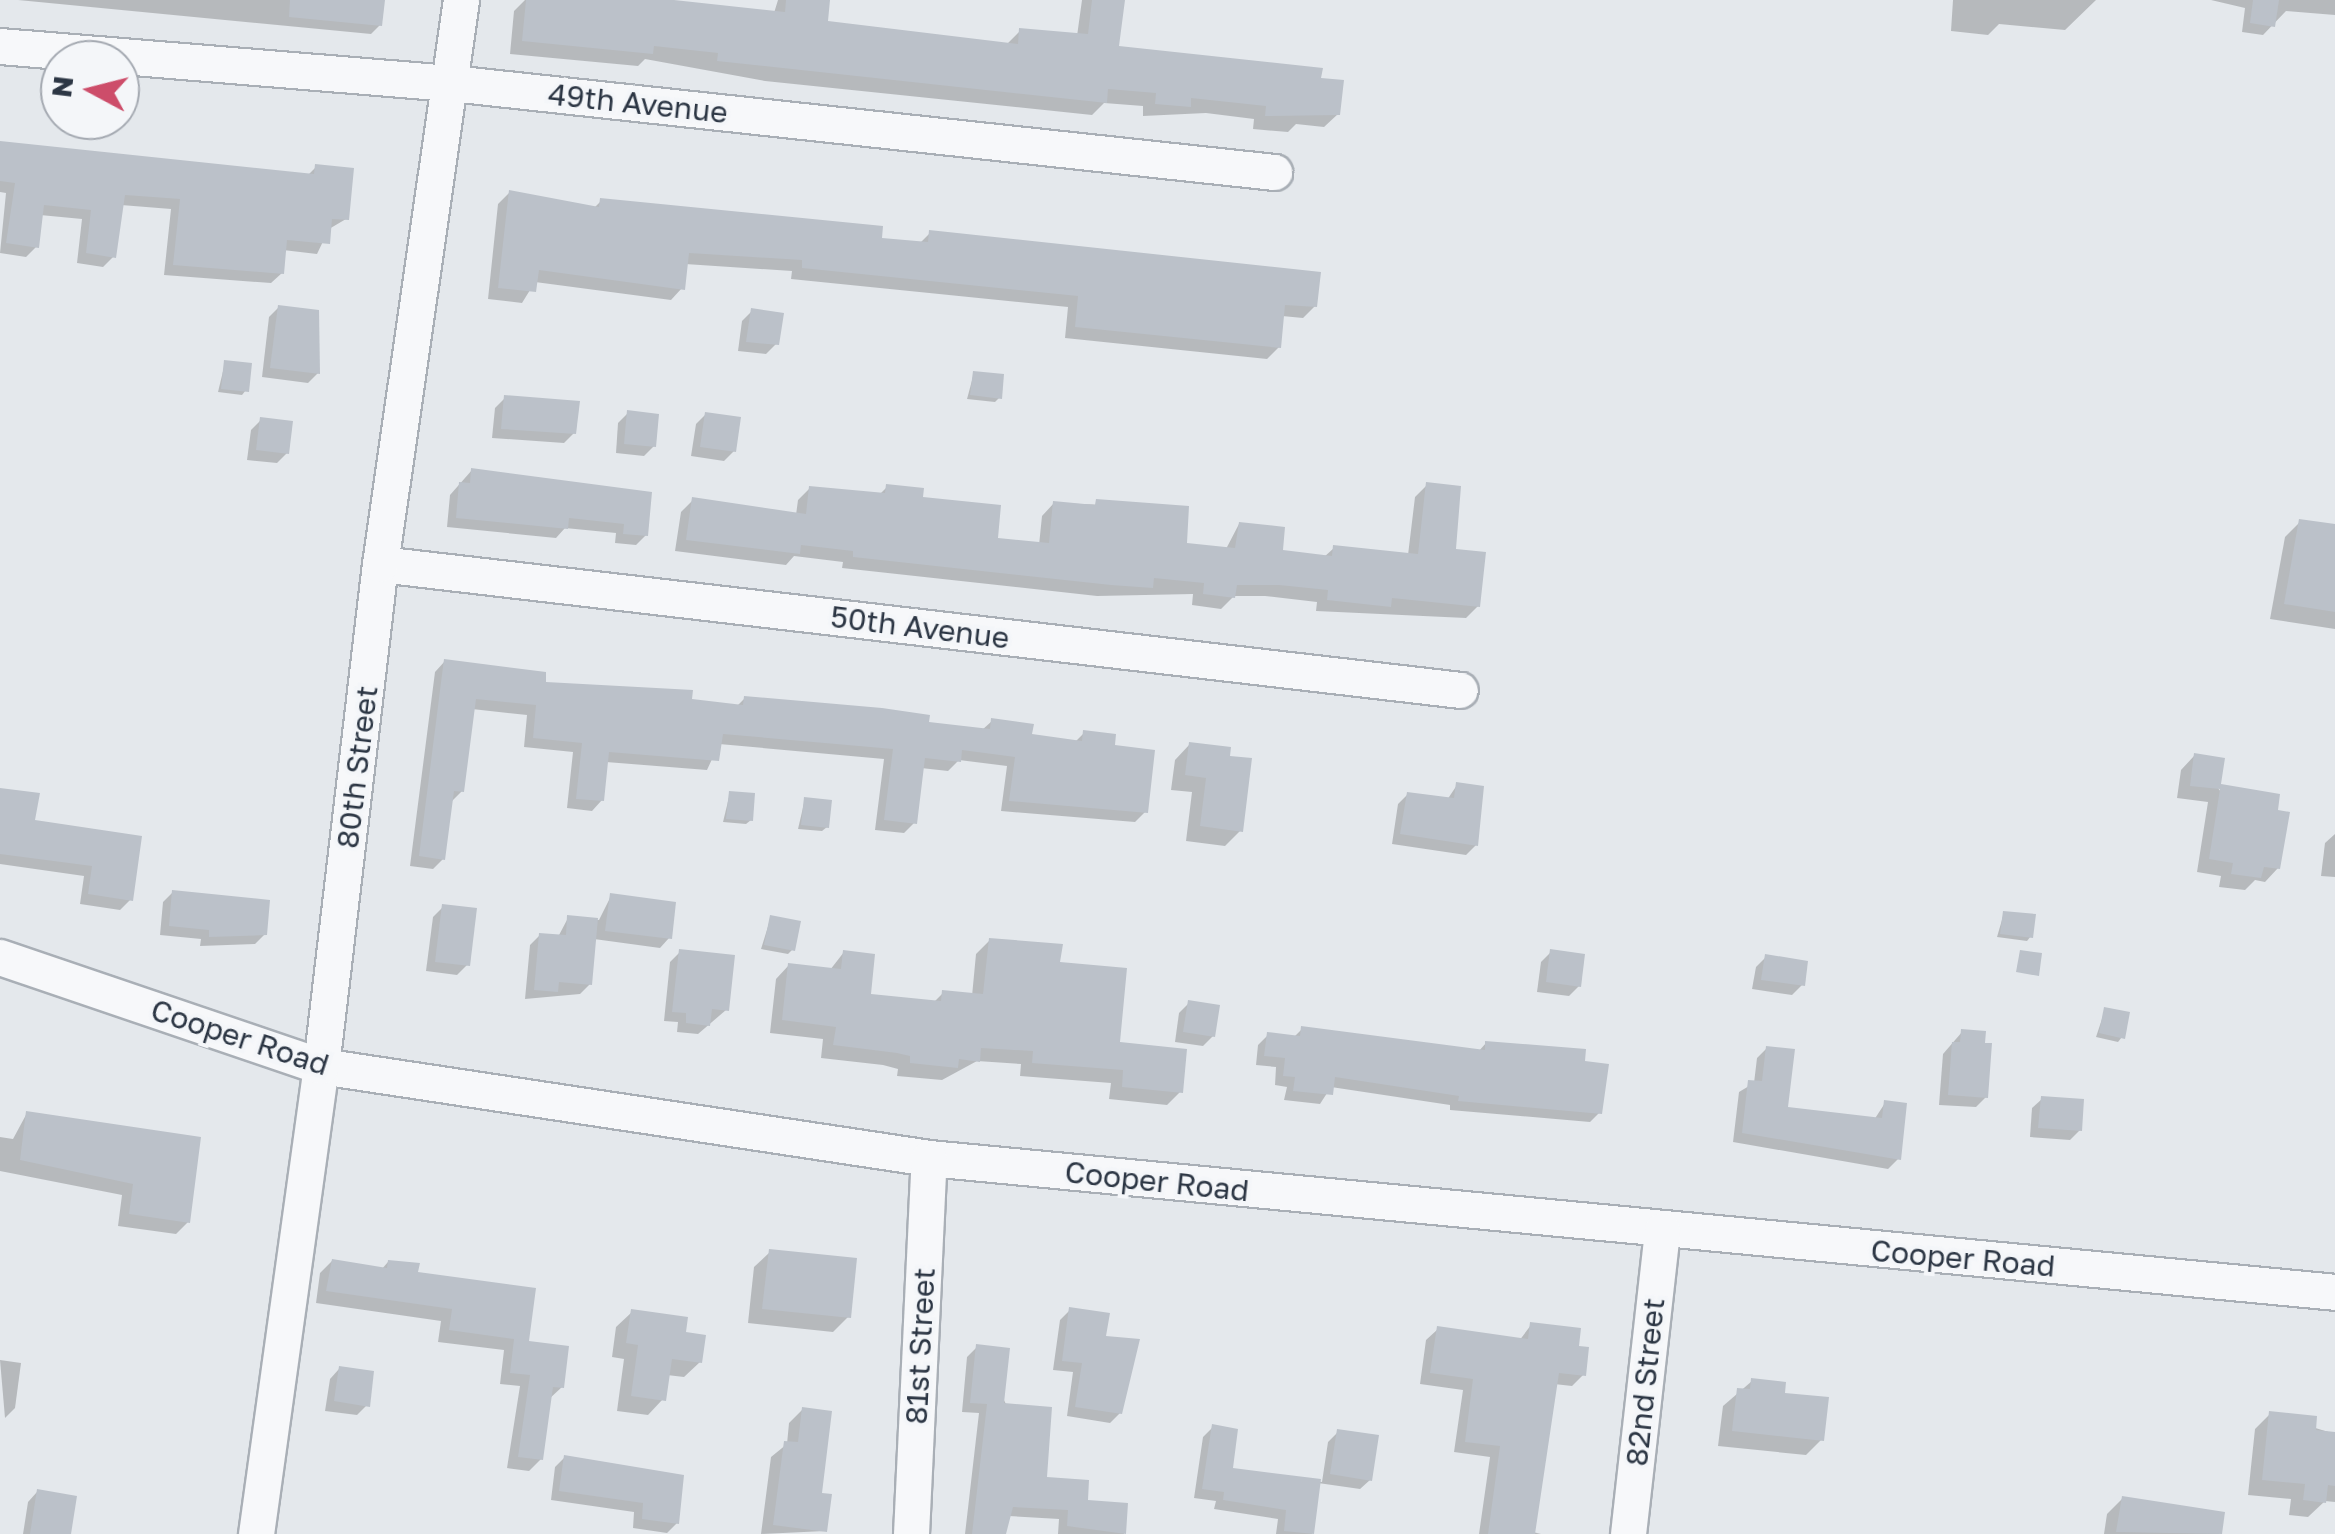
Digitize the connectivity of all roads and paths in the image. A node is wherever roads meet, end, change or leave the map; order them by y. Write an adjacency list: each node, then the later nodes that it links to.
1 (461, 0): 3 (street, 80th Street)
2 (0, 46): 3 (street, 49th Avenue)
3 (450, 83): 4 (street, 49th Avenue); 5 (street, 80th Street)
4 (1274, 172)
5 (380, 564): 6 (street, 50th Avenue); 8 (street, 80th Street)
6 (1460, 690)
7 (0, 958): 8 (street, Cooper Road)
8 (321, 1066): 9 (street, Cooper Road); 12 (street, 80th Street)
9 (929, 1158): 10 (street, Cooper Road); 13 (street, 81st Street)
10 (1662, 1230): 11 (street, Cooper Road); 14 (street, 82nd Street)
11 (2335, 1292)
12 (256, 1534)
13 (911, 1534)
14 (1628, 1534)

